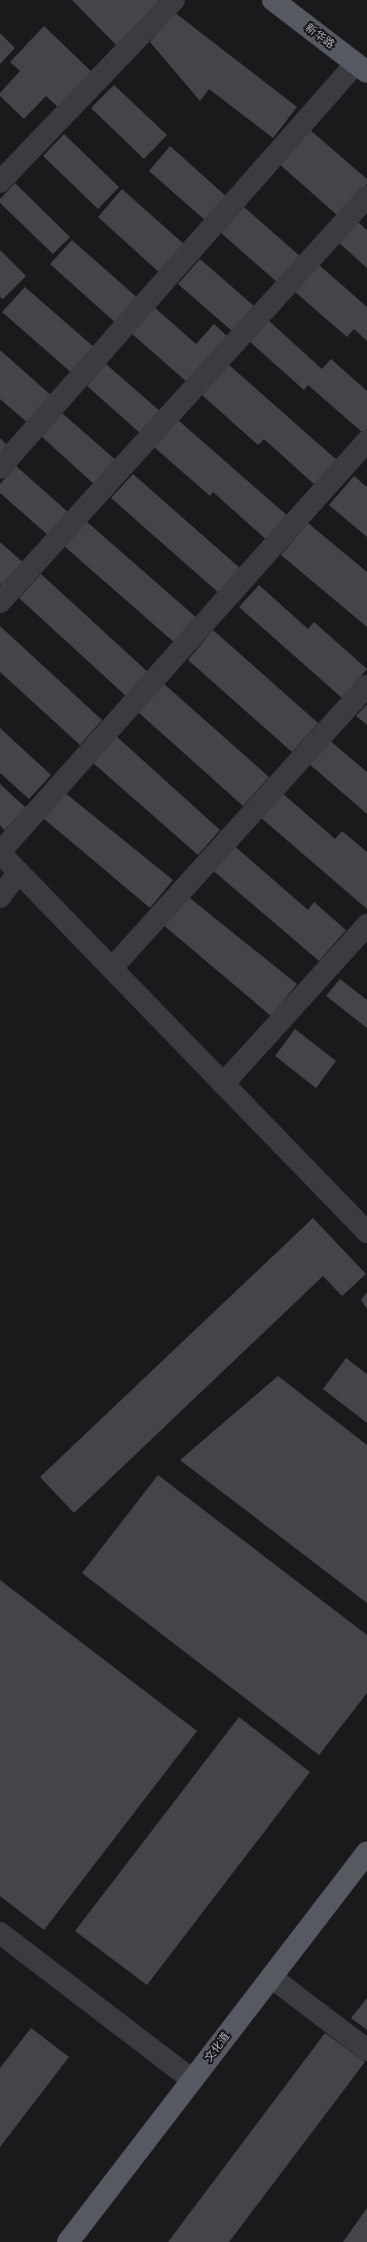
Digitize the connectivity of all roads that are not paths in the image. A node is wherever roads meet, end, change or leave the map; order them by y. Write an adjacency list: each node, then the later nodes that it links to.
1 (174, 0): 4 (street)
2 (273, 0): 3 (main road, 新华路)
3 (362, 67): 7 (street)
4 (0, 182)
5 (367, 198): 8 (street)
6 (367, 441): 10 (street)
7 (0, 468)
8 (0, 602)
9 (367, 686): 14 (street)
10 (0, 852): 11 (street)
11 (19, 872): 12 (street); 14 (street)
12 (0, 897)
13 (367, 925): 15 (street)
14 (112, 968): 15 (street)
15 (223, 1084): 16 (street)
16 (367, 1232)
17 (367, 1852): 19 (main road, 文化道)
18 (0, 1933): 21 (street)
19 (271, 1977): 20 (street); 21 (main road, 文化道)
20 (367, 2050)
21 (192, 2080): 22 (main road, 文化道)
22 (68, 2242)

